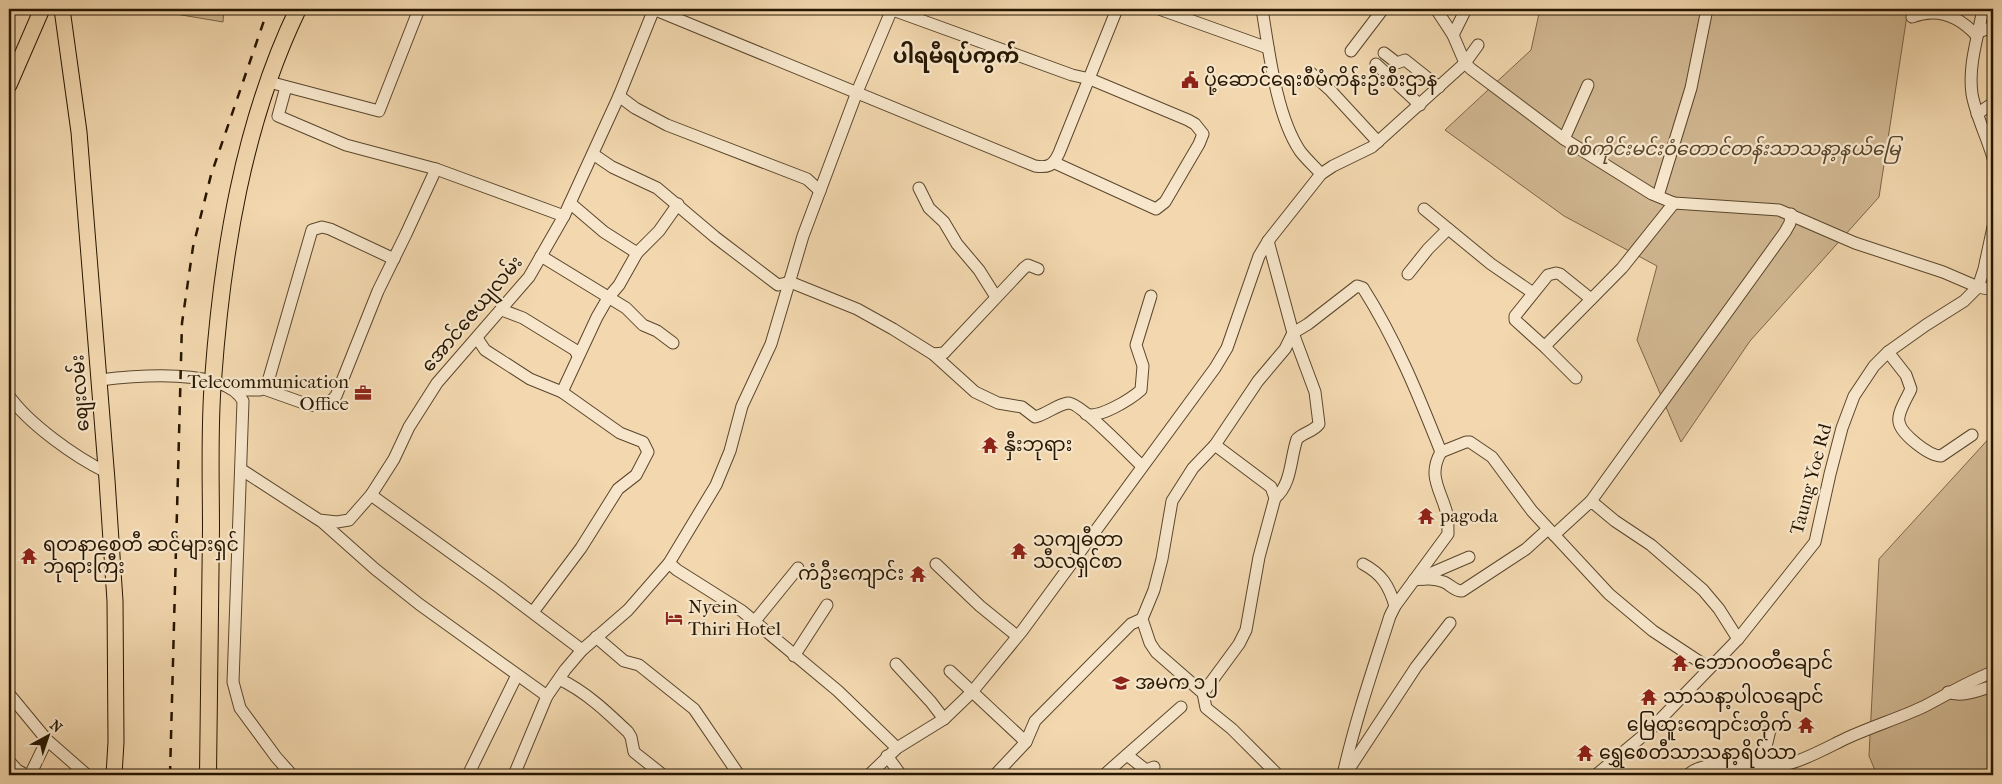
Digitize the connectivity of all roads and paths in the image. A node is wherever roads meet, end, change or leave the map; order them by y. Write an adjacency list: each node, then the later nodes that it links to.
1 (42, 9): 28 (main road)
2 (62, 9): 80 (main road, စျေးလမ်း)
3 (298, 9): 27 (highway)
4 (419, 9): 30 (street)
5 (654, 9): 32 (street); 33 (street, အောင်ဇေယျလမ်း)
6 (891, 9): 26 (street); 32 (street)
7 (1117, 9): 26 (street)
8 (1158, 9): 20 (street)
9 (1262, 9): 20 (street)
10 (1383, 9): 21 (street)
11 (1436, 9): 18 (street)
12 (1466, 9): 18 (street)
13 (1707, 9): 46 (street)
14 (1983, 9): 17 (street)
15 (1912, 17): 17 (street)
16 (1993, 28): 17 (street)
17 (1978, 34): 36 (street)
18 (1453, 35): 23 (street)
19 (1478, 45): 23 (street)
20 (1268, 48): 43 (street)
21 (1351, 51)
22 (1384, 53): 31 (street)
23 (1465, 63): 31 (street); 37 (street)
24 (1376, 64): 35 (street)
25 (1310, 73): 38 (street)
26 (1090, 79): 41 (street); 41 (street)
27 (269, 82): 30 (street); 81 (highway)
28 (9, 85)
29 (1588, 85): 37 (street)
30 (286, 87): 42 (street)
31 (1439, 87): 35 (street)
32 (857, 92): 41 (street); 45 (street)
33 (619, 96): 39 (street, အောင်ဇေယျလမ်း); 45 (street)
34 (1993, 103): 36 (street)
35 (1420, 105): 38 (street)
36 (1977, 114): 40 (street)
37 (1564, 139): 46 (street)
38 (1378, 142): 43 (street)
39 (593, 154): 47 (street, အောင်ဇေယျလမ်း); 49 (street)
40 (1993, 158)
41 (1055, 163)
42 (436, 170): 52 (street); 58 (street)
43 (1321, 174): 55 (street)
44 (919, 188): 68 (street)
45 (820, 191): 63 (street)
46 (1658, 196): 48 (street)
47 (570, 202): 52 (street, အောင်ဇေယျလမ်း); 56 (street)
48 (1674, 203): 51 (street); 70 (street)
49 (678, 204): 56 (street); 63 (street)
50 (1424, 209): 54 (street)
51 (1791, 214): 64 (street); 95 (street)
52 (564, 216): 57 (street, အောင်ဇေယျလမ်း)
53 (1993, 227): 59 (street)
54 (1448, 229): 61 (street); 66 (street)
55 (1268, 241): 72 (street); 90 (street)
56 (638, 253): 69 (street)
57 (541, 256): 69 (street); 71 (street, အောင်ဇေယျလမ်း)
58 (394, 259): 82 (street); 82 (street)
59 (1986, 261): 62 (street); 64 (street)
60 (1038, 269): 68 (street)
61 (1408, 274)
62 (1993, 278)
63 (790, 282): 77 (street); 99 (street)
64 (1978, 287): 65 (street); 76 (street, Taung Yoe Rd)
65 (1993, 290)
66 (1533, 293): 70 (street); 75 (street)
67 (1152, 296): 86 (street)
68 (996, 297): 77 (street)
69 (608, 298): 74 (street); 78 (street)
70 (1591, 299): 75 (street)
71 (502, 310): 73 (street, အောင်ဇေယျလမ်း); 78 (street)
72 (1294, 333): 88 (street); 89 (street); 94 (street)
73 (477, 338): 84 (street); 93 (street, အောင်ဇေယျလမ်း)
74 (673, 343)
75 (1546, 348): 79 (street)
76 (1888, 352): 87 (street); 112 (street, Taung Yoe Rd)
77 (933, 354): 86 (street)
78 (578, 356): 84 (street)
79 (1576, 378)
80 (100, 380): 81 (street); 92 (main road, စျေးလမ်း)
81 (212, 382): 83 (street); 144 (highway)
82 (264, 389): 83 (street)
83 (235, 390): 91 (street)
84 (562, 392): 106 (street)
85 (9, 396): 92 (street)
86 (1086, 414): 90 (street)
87 (1972, 435)
88 (1216, 445): 94 (street); 107 (street)
89 (1441, 452): 97 (street); 103 (street)
90 (1142, 466): 110 (street)
91 (242, 470): 96 (street); 145 (street)
92 (106, 472): 143 (main road, စျေးလမ်း)
93 (372, 495): 96 (street, အောင်ဇေယျလမ်း); 106 (street)
94 (1276, 498): 124 (street)
95 (1591, 501): 97 (street); 112 (street)
96 (319, 520): 119 (street)
97 (1551, 532): 103 (street); 116 (street)
98 (1469, 557): 103 (street)
99 (669, 563): 108 (street); 111 (street)
100 (936, 564): 110 (street)
101 (1362, 564): 105 (street)
102 (798, 568): 108 (street)
103 (1418, 579): 105 (street)
104 (827, 605): 114 (street)
105 (1395, 606): 155 (street)
106 (533, 612): 113 (street)
107 (1142, 619): 124 (street); 131 (street)
108 (754, 622): 114 (street)
109 (1450, 623): 155 (street)
110 (1017, 636): 122 (street)
111 (596, 638): 113 (street); 149 (street)
112 (1738, 639): 116 (street, Taung Yoe Rd)
113 (582, 650): 120 (street)
114 (794, 656): 132 (street)
115 (896, 664): 128 (street)
116 (1709, 668): 136 (street, Taung Yoe Rd)
117 (950, 671): 122 (street)
118 (1993, 672): 123 (street)
119 (517, 675): 126 (street); 146 (street)
120 (559, 679): 126 (street); 148 (street)
121 (1993, 686): 123 (street)
122 (972, 692): 128 (street); 131 (street)
123 (1948, 692): 138 (street)
124 (1203, 693): 154 (street)
125 (9, 694): 130 (street)
126 (547, 696): 147 (street)
127 (1181, 707): 133 (street)
128 (944, 719): 132 (street)
129 (1770, 730): 137 (street)
130 (47, 740): 141 (street); 142 (street)
131 (1026, 742): 152 (street)
132 (897, 748): 134 (street)
133 (1127, 755): 139 (street); 153 (street)
134 (887, 756): 150 (street); 151 (street)
135 (9, 760): 140 (street)
136 (1611, 762): 156 (street, Taung Yoe Rd); 157 (street)
137 (1753, 763): 138 (street); 158 (street)
138 (1778, 765): 159 (street)
139 (1154, 768)
140 (26, 775)
141 (30, 775)
142 (87, 775)
143 (114, 775)
144 (208, 775)
145 (292, 775)
146 (468, 775)
147 (514, 775)
148 (663, 775)
149 (739, 775)
150 (869, 775)
151 (902, 775)
152 (995, 775)
153 (1104, 775)
154 (1278, 775)
155 (1344, 775)
156 (1596, 775)
157 (1621, 775)
158 (1688, 775)
159 (1784, 775)

